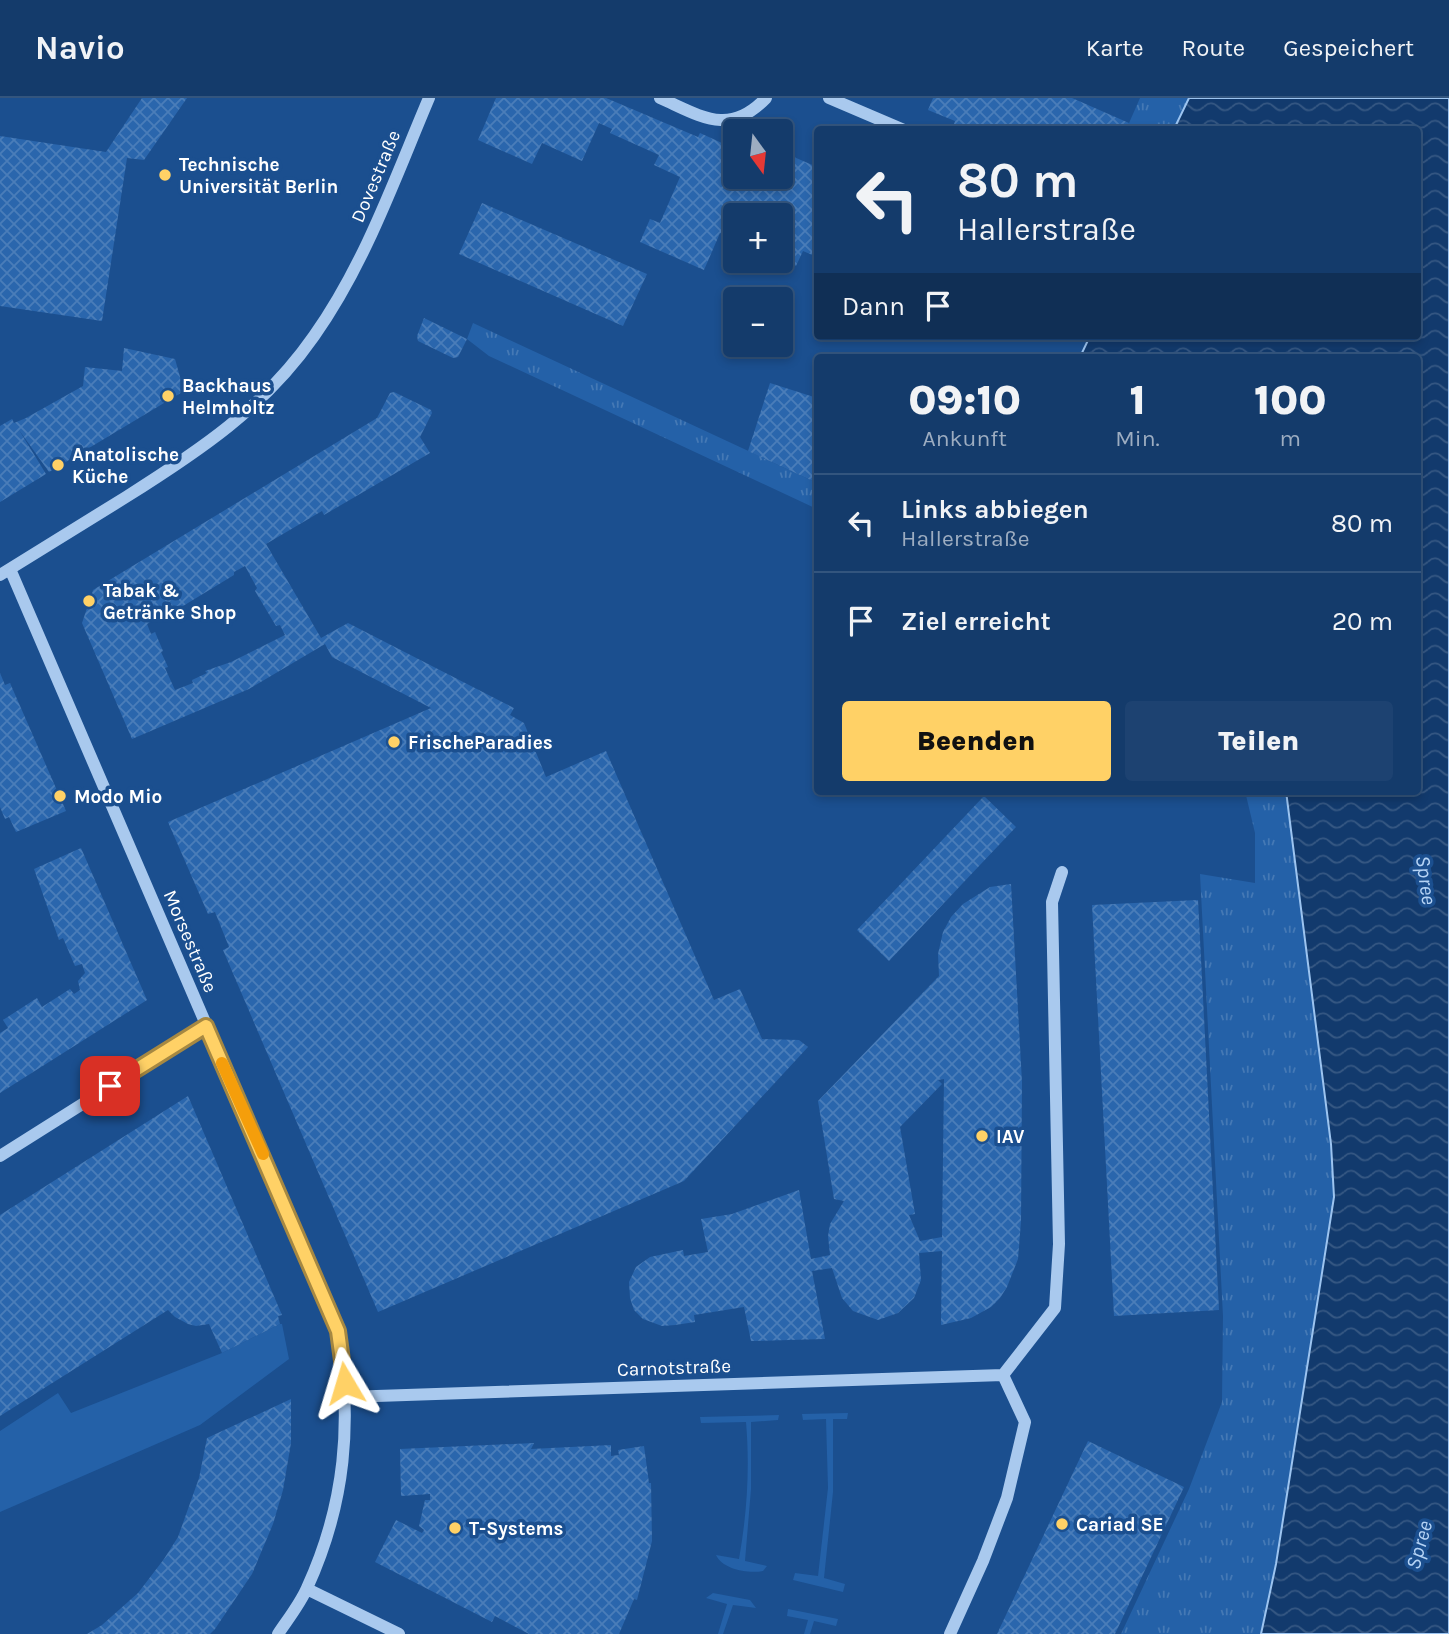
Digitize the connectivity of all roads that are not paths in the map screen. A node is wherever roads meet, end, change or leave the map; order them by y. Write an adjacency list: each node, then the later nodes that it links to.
1 (429, 98): 6 (street, Dovestraße)
2 (660, 98): 3 (street)
3 (766, 98)
4 (829, 98): 5 (street)
5 (895, 126)
6 (5, 572): 8 (street, Morsestraße)
7 (1062, 872): 10 (street)
8 (206, 1026): 9 (street); 11 (street, Morsestraße)
9 (0, 1156)
10 (1003, 1375): 11 (street, Carnotstraße); 15 (street)
11 (347, 1397): 12 (street, Morsestraße)
12 (307, 1589): 13 (street, Morsestraße); 14 (street)
13 (278, 1634)
14 (399, 1634)
15 (950, 1634)

